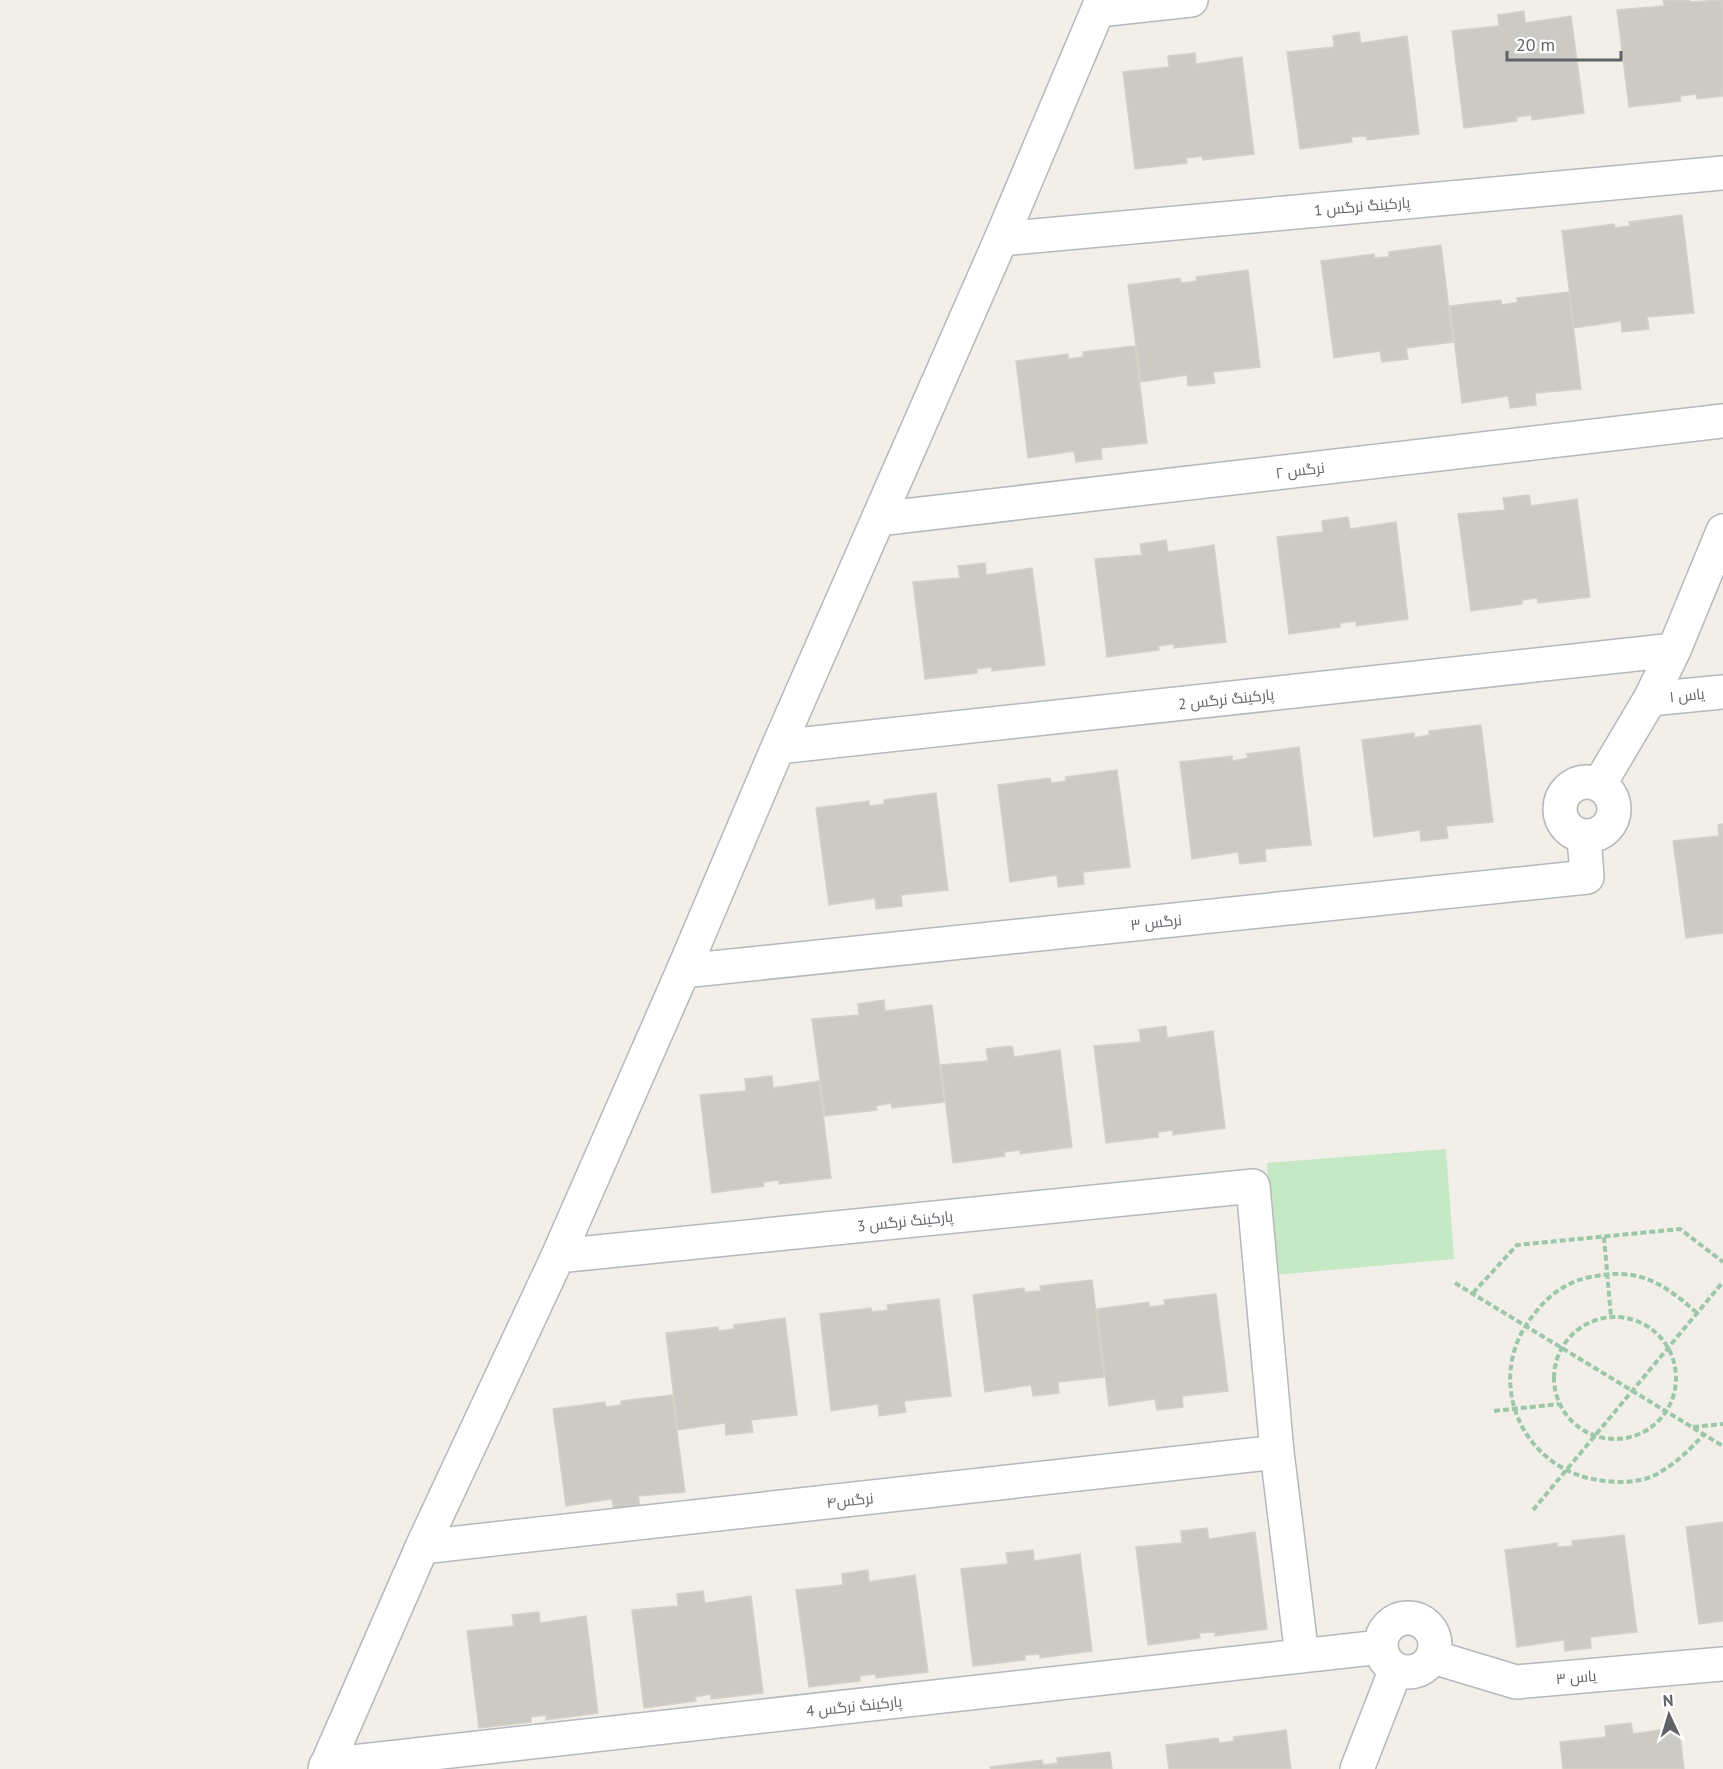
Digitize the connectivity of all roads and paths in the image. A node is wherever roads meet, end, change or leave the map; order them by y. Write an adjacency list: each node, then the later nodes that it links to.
1 (1191, 0): 2 (street)
2 (1100, 5): 4 (street)
3 (1723, 173): 4 (street, پارکینگ نرگس 1)
4 (1001, 239): 6 (street)
5 (1723, 421): 6 (street, نرگس ۲)
6 (878, 519): 11 (street)
7 (1723, 531): 8 (street)
8 (1674, 650): 10 (street); 11 (street, پارکینگ نرگس 2)
9 (1723, 692): 10 (street, یاس ۱)
10 (1650, 699): 12 (street, نرگس ۳)
11 (778, 747): 12 (street)
12 (683, 971): 14 (street)
13 (1604, 1237): 15 (path); 16 (path); 19 (path)
14 (558, 1256): 35 (street, پارکینگ نرگس 3); 38 (street)
15 (1723, 1262)
16 (1607, 1273): 20 (path); 21 (path); 22 (path)
17 (1723, 1282): 20 (path)
18 (1455, 1283): 19 (path)
19 (1473, 1293): 22 (path)
20 (1697, 1313): 24 (path)
21 (1611, 1316): 23 (path); 24 (path)
22 (1524, 1325): 23 (path); 27 (path)
23 (1561, 1347): 25 (path); 26 (path)
24 (1669, 1347): 25 (path); 29 (path)
25 (1633, 1390): 29 (path); 33 (path)
26 (1559, 1404): 27 (path); 33 (path)
27 (1515, 1409): 28 (path); 36 (path)
28 (1494, 1412)
29 (1667, 1412): 31 (path); 33 (path)
30 (1723, 1424): 31 (path)
31 (1692, 1427): 32 (path)
32 (1704, 1434): 34 (path); 36 (path)
33 (1596, 1437): 36 (path)
34 (1723, 1446)
35 (1277, 1452): 38 (street, نرگس۴); 39 (street)
36 (1567, 1470): 37 (path)
37 (1533, 1510)
38 (422, 1547): 43 (street)
39 (1302, 1656): 41 (street, پارکینگ نرگس 4); 43 (street, پارکینگ نرگس 4)
40 (1433, 1657): 41 (street); 41 (street); 42 (street, یاس ۳)
41 (1389, 1658): 44 (street)
42 (1723, 1664)
43 (326, 1767)
44 (1357, 1769)

